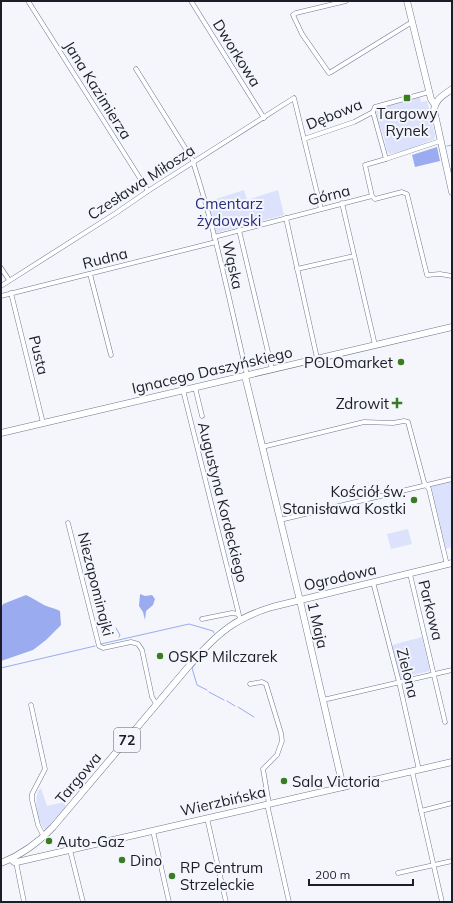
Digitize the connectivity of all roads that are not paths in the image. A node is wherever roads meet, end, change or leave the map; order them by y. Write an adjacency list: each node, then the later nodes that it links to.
1 (28, 1): 16 (street, Jana Kazimierza)
2 (191, 1): 11 (street, Dworkowa)
3 (346, 1): 5 (street)
4 (407, 1): 5 (street)
5 (412, 22): 8 (street)
6 (136, 69): 15 (street, Wąska)
7 (452, 89): 9 (street)
8 (429, 92): 9 (street); 10 (street)
9 (435, 105): 13 (street)
10 (373, 112): 12 (street, Dębowa); 14 (street)
11 (264, 118): 12 (street, Czesława Miłosza); 15 (street, Czesława Miłosza)
12 (304, 139): 20 (street)
13 (440, 141): 14 (street); 17 (street)
14 (386, 159): 18 (street, Górna)
15 (194, 162): 16 (street, Czesława Miłosza); 23 (street, Wąska)
16 (148, 191): 30 (street, Czesława Miłosza)
17 (452, 192)
18 (372, 196): 19 (street, Górna); 29 (street)
19 (342, 203): 20 (street, Górna); 25 (street)
20 (321, 209): 21 (street, Górna)
21 (286, 218): 22 (street, Górna); 27 (street)
22 (239, 230): 23 (street); 38 (street)
23 (214, 237): 24 (street, Wąska)
24 (216, 242): 28 (street, Rudna); 39 (street, Wąska)
25 (354, 256): 27 (street); 35 (street)
26 (1, 268): 30 (street)
27 (297, 269): 37 (street)
28 (90, 274): 32 (street, Rudna); 36 (street)
29 (452, 276)
30 (9, 280): 31 (street, Czesława Miłosza)
31 (1, 286)
32 (11, 293): 33 (street, Rudna); 43 (street, Pusta)
33 (1, 296)
34 (452, 327): 35 (street, Ignacego Daszyńskiego)
35 (375, 345): 37 (street, Ignacego Daszyńskiego)
36 (110, 355)
37 (317, 358): 38 (street, Ignacego Daszyńskiego)
38 (272, 369): 39 (street, Ignacego Daszyńskiego)
39 (246, 375): 40 (street, Ignacego Daszyńskiego); 45 (street, 1 Maja)
40 (195, 387): 41 (street, Ignacego Daszyńskiego); 42 (street)
41 (183, 390): 43 (street, Ignacego Daszyńskiego); 54 (street, Augustyna Kordeckiego)
42 (202, 416)
43 (43, 423): 44 (street, Ignacego Daszyńskiego)
44 (1, 433)
45 (262, 446): 47 (street); 48 (street, 1 Maja)
46 (452, 479): 47 (street)
47 (426, 486): 48 (street); 50 (street)
48 (280, 520): 53 (street, 1 Maja)
49 (68, 523): 62 (street, Niezapominajki)
50 (449, 564): 51 (street, Ogrodowa / 72)
51 (410, 574): 52 (street, Ogrodowa / 72); 57 (street, Parkowa)
52 (373, 582): 53 (street, Ogrodowa / 72); 58 (street, Zielona)
53 (300, 600): 54 (street, Ogrodowa / 72); 60 (street, 1 Maja)
54 (239, 616): 55 (street, Ogrodowa); 62 (street, Targowa / 72)
55 (202, 619)
56 (452, 670): 57 (street)
57 (434, 674): 58 (street); 63 (street, Parkowa)
58 (399, 682): 60 (street); 65 (street, Zielona)
59 (250, 684): 68 (street)
60 (322, 700): 66 (street, 1 Maja)
61 (31, 705): 72 (street)
62 (157, 705): 72 (street, Targowa / 72)
63 (445, 722)
64 (452, 762): 65 (street, Wierzbińska)
65 (416, 770): 66 (street, Wierzbińska); 69 (street, Zielona)
66 (343, 787): 68 (street, Wierzbińska)
67 (452, 803): 69 (street)
68 (268, 804): 70 (street, Wierzbińska); 83 (street)
69 (421, 810): 77 (street, Zielona)
70 (207, 818): 71 (street, Wierzbińska); 82 (street)
71 (153, 831): 73 (street, Wierzbińska); 81 (street)
72 (44, 837): 74 (street, Targowa / 72)
73 (70, 850): 74 (street, Wierzbińska); 80 (street)
74 (13, 861): 76 (street, Wierzbińska / 72); 79 (street)
75 (452, 861): 77 (street)
76 (1, 863)
77 (433, 865): 78 (street); 84 (street, Zielona)
78 (398, 873)
79 (24, 902)
80 (83, 902)
81 (170, 902)
82 (226, 902)
83 (289, 902)
84 (442, 902)

